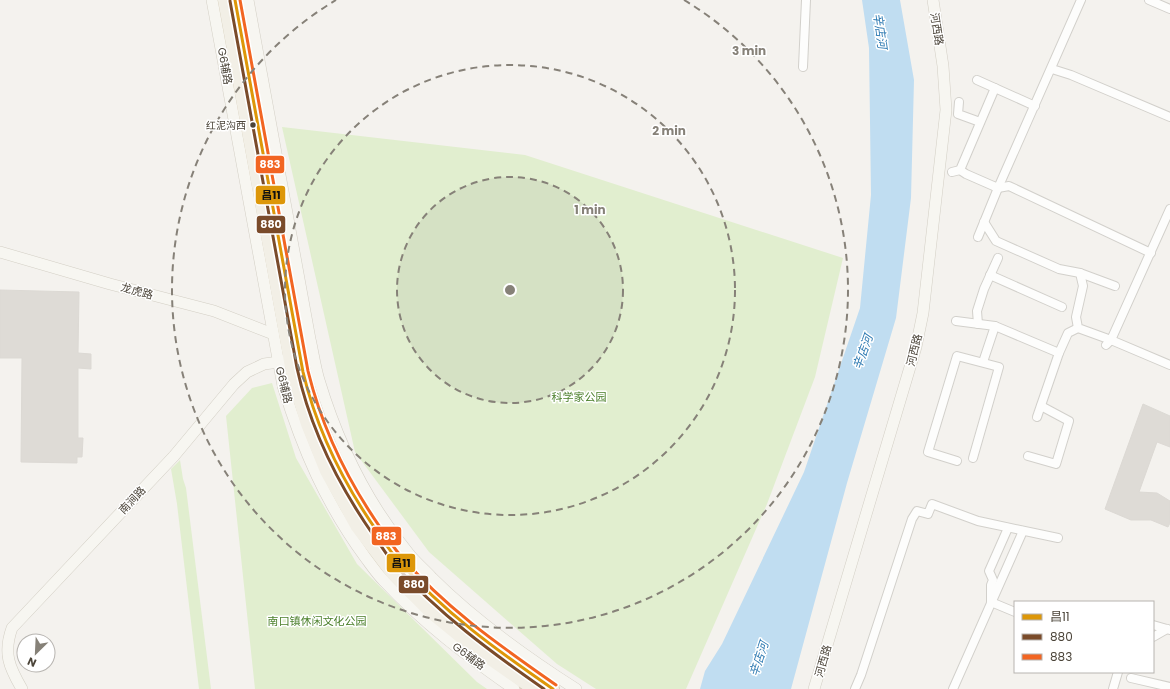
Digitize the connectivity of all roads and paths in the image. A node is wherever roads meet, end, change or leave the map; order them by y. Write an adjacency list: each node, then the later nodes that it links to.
1 (212, 0): 33 (street, G6辅路)
2 (224, 0): 37 (main road, G6辅路)
3 (235, 0): 37 (main road, G6辅路)
4 (248, 0): 36 (street)
5 (806, 0): 10 (street)
6 (933, 0): 61 (street, 河西路)
7 (1081, 0): 11 (street)
8 (1149, 0): 9 (street)
9 (1170, 10)
10 (803, 67)
11 (1052, 69): 15 (street); 16 (street)
12 (977, 80): 13 (street)
13 (995, 88): 15 (street); 17 (street)
14 (959, 102): 17 (street)
15 (1035, 106): 18 (street)
16 (1170, 117)
17 (980, 122): 18 (street)
18 (998, 188): 20 (street); 23 (street)
19 (1170, 209): 23 (street)
20 (984, 222): 21 (street); 25 (street)
21 (978, 237)
22 (0, 252): 33 (street, 龙虎路)
23 (1150, 253): 34 (street)
24 (998, 258): 26 (street)
25 (1080, 273): 27 (street); 32 (street)
26 (990, 275): 28 (street); 30 (street)
27 (1115, 286)
28 (1062, 307)
29 (956, 321): 30 (street)
30 (978, 324): 31 (street)
31 (995, 326): 35 (street); 38 (street)
32 (1078, 328): 34 (street); 35 (street)
33 (273, 334): 37 (street, G6辅路)
34 (1109, 343): 39 (street)
35 (1059, 353): 40 (street)
36 (314, 357): 37 (street, 南涧路); 60 (street)
37 (290, 361): 56 (street, 南涧路); 57 (street, G6辅路); 58 (main road, G6辅路); 59 (main road, G6辅路)
38 (983, 362): 43 (street); 44 (street)
39 (1170, 365)
40 (1041, 406): 41 (street); 42 (street)
41 (1037, 417)
42 (1028, 456)
43 (973, 458)
44 (957, 461)
45 (1008, 528): 46 (street); 48 (street); 62 (street)
46 (1023, 531): 47 (street); 48 (street)
47 (1058, 538)
48 (991, 602): 49 (street); 63 (street)
49 (1014, 612)
50 (1154, 625): 51 (street)
51 (1168, 630): 52 (street)
52 (1154, 637)
53 (1118, 673): 64 (street)
54 (1131, 678): 55 (street)
55 (1170, 687)
56 (22, 689)
57 (514, 689)
58 (533, 689)
59 (553, 689)
60 (576, 689)
61 (814, 689)
62 (855, 689)
63 (953, 689)
64 (1113, 689)

